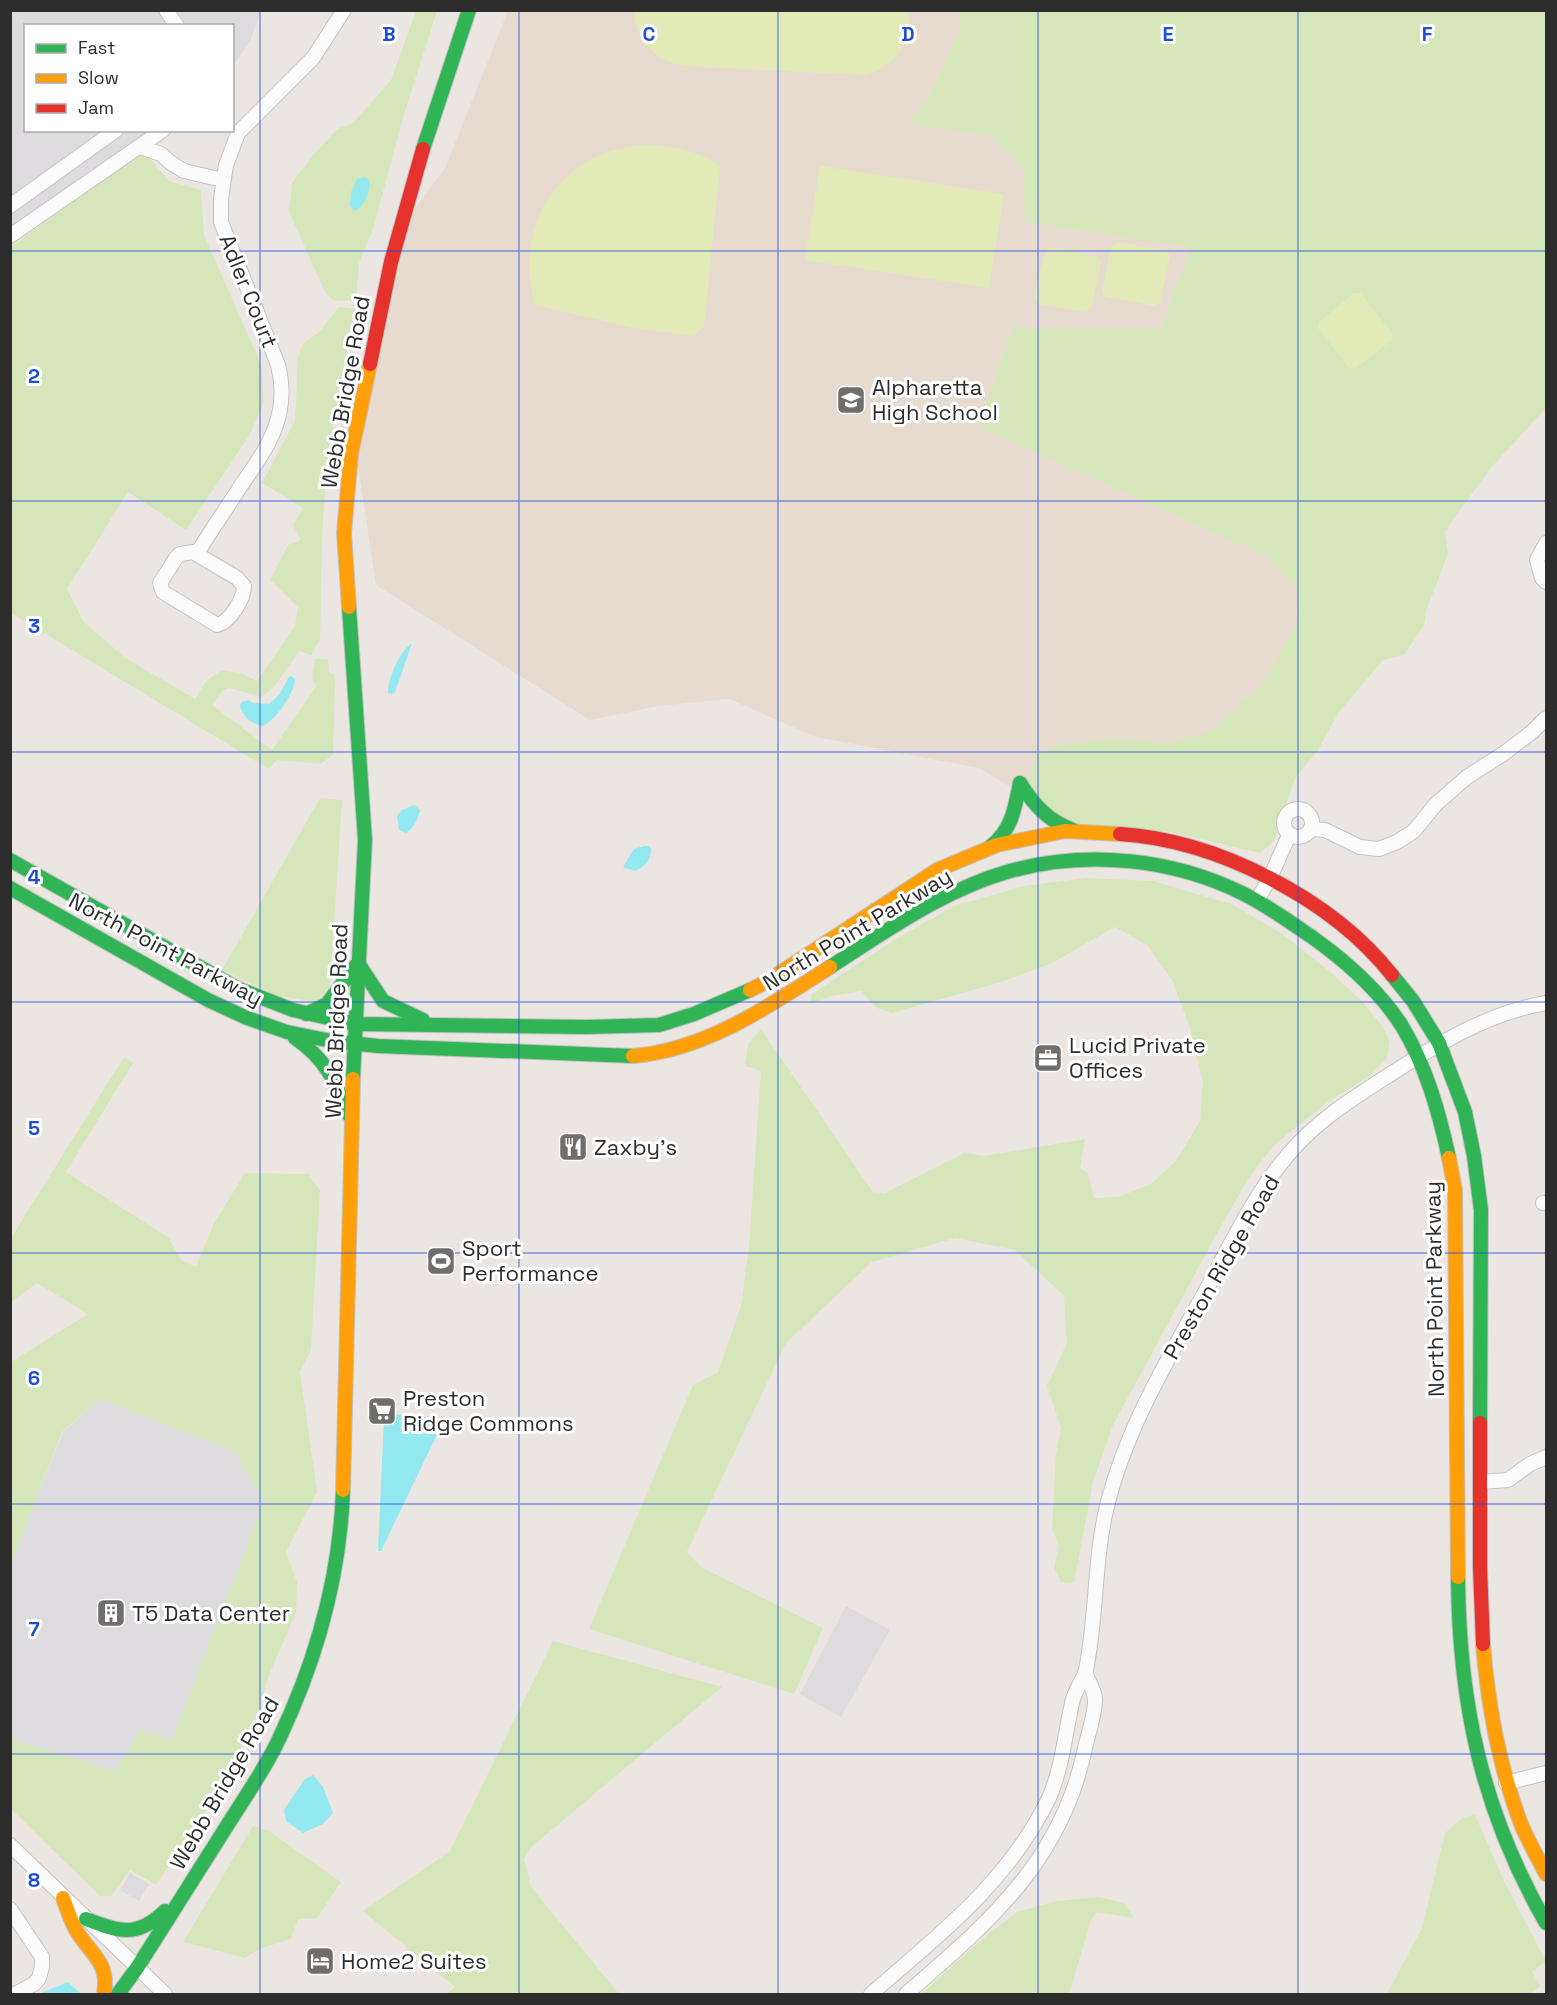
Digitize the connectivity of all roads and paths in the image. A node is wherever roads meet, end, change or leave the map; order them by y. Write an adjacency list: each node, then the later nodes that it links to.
1 (166, 10): 4 (street)
2 (344, 10): 9 (street, Adler Court)
3 (469, 10): 24 (street, Webb Bridge Road)
4 (176, 24)
5 (113, 132): 10 (street)
6 (160, 133): 7 (street); 8 (street)
7 (140, 147): 8 (street); 11 (street)
8 (161, 154): 9 (street)
9 (224, 180): 13 (street, Adler Court)
10 (10, 206)
11 (10, 236)
12 (1546, 543): 14 (street)
13 (197, 553): 13 (street)
14 (1546, 582)
15 (1546, 718): 16 (street)
16 (1311, 829): 18 (street); 18 (street)
17 (1078, 831): 19 (street, North Point Parkway); 19 (street); 21 (street, North Point Parkway)
18 (1289, 835): 21 (street)
19 (982, 851): 28 (street, North Point Parkway)
20 (10, 860): 26 (street, North Point Parkway)
21 (1270, 878): 23 (street); 30 (street, North Point Parkway)
22 (10, 888): 29 (street, North Point Parkway)
23 (1257, 900): 31 (street, North Point Parkway); 32 (street, North Point Parkway)
24 (358, 963): 26 (street); 27 (street, Webb Bridge Road); 28 (street)
25 (1546, 1003): 30 (street, Preston Ridge Road)
26 (306, 1014): 27 (street, North Point Parkway)
27 (356, 1024): 28 (street, North Point Parkway); 31 (street, Webb Bridge Road)
28 (438, 1025)
29 (283, 1031): 31 (street, North Point Parkway); 33 (street)
30 (1439, 1042): 32 (street, Preston Ridge Road); 35 (street, North Point Parkway)
31 (354, 1044): 33 (street, Webb Bridge Road)
32 (1417, 1057): 36 (street, Preston Ridge Road); 45 (street, North Point Parkway)
33 (352, 1123): 41 (street, Webb Bridge Road)
34 (1546, 1457): 35 (street)
35 (1480, 1482): 38 (street, North Point Parkway)
36 (1085, 1673): 51 (street, Preston Ridge Road); 52 (street, Preston Ridge Road)
37 (1546, 1773): 38 (street)
38 (1506, 1783): 40 (street, North Point Parkway)
39 (10, 1845): 42 (street)
40 (1546, 1874)
41 (192, 1880): 44 (street); 46 (street, Webb Bridge Road)
42 (63, 1898): 44 (street); 48 (street)
43 (10, 1909): 47 (street)
44 (86, 1919): 46 (street)
45 (1546, 1923)
46 (137, 1968): 49 (street, Webb Bridge Road); 50 (street)
47 (15, 1995)
48 (104, 1995)
49 (118, 1995)
50 (165, 1995)
51 (871, 1995)
52 (906, 1995)

